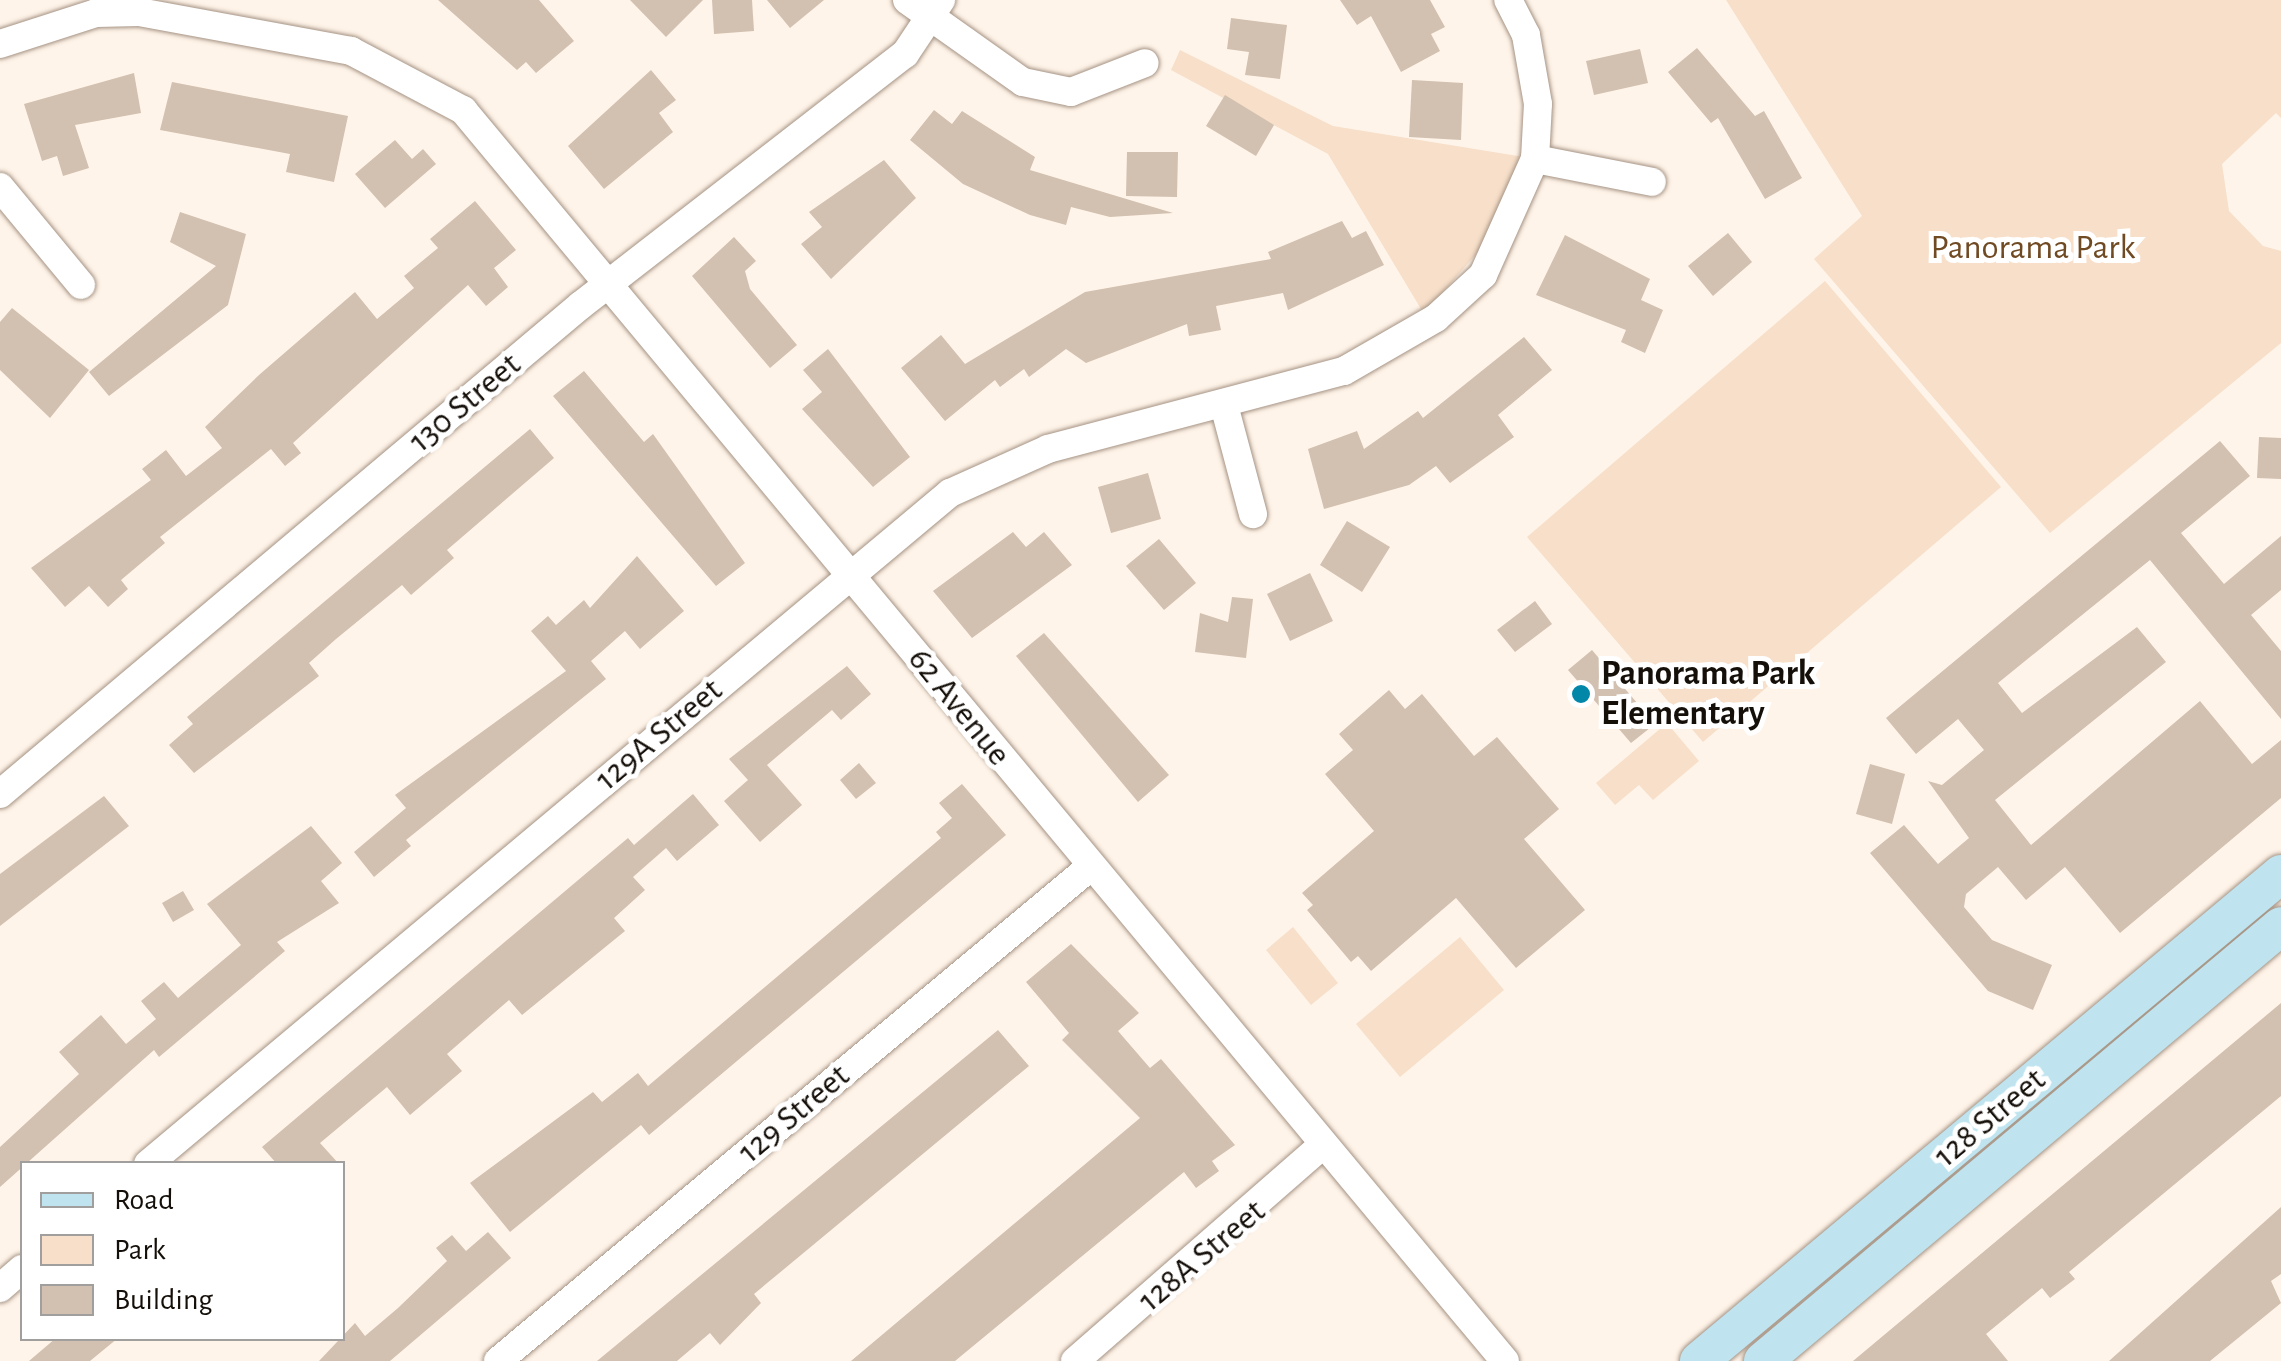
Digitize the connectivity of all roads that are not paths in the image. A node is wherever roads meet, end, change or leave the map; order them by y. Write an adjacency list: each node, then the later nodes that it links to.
1 (906, 0): 3 (street)
2 (1508, 0): 6 (street, 129A Street)
3 (938, 10): 5 (street); 9 (street, 130 Street)
4 (0, 44): 9 (street, 62 Avenue)
5 (1145, 64)
6 (1534, 159): 7 (street); 11 (street, 129A Street)
7 (1652, 182)
8 (0, 187): 10 (street)
9 (610, 282): 13 (street, 62 Avenue); 14 (street, 130 Street)
10 (81, 284)
11 (1224, 405): 12 (street); 13 (street, 129A Street)
12 (1254, 514)
13 (849, 574): 15 (street, 62 Avenue); 19 (street, 129A Street)
14 (0, 794)
15 (1090, 867): 18 (street, 62 Avenue); 22 (street, 129 Street)
16 (2281, 874): 25 (main road, 128 Street)
17 (2281, 926): 26 (main road, 128 Street)
18 (1323, 1145): 23 (street, 128A Street); 24 (street, 62 Avenue)
19 (152, 1161)
20 (20, 1271): 21 (street)
21 (0, 1288)
22 (498, 1361)
23 (1075, 1361)
24 (1505, 1361)
25 (1699, 1361)
26 (1762, 1361)

